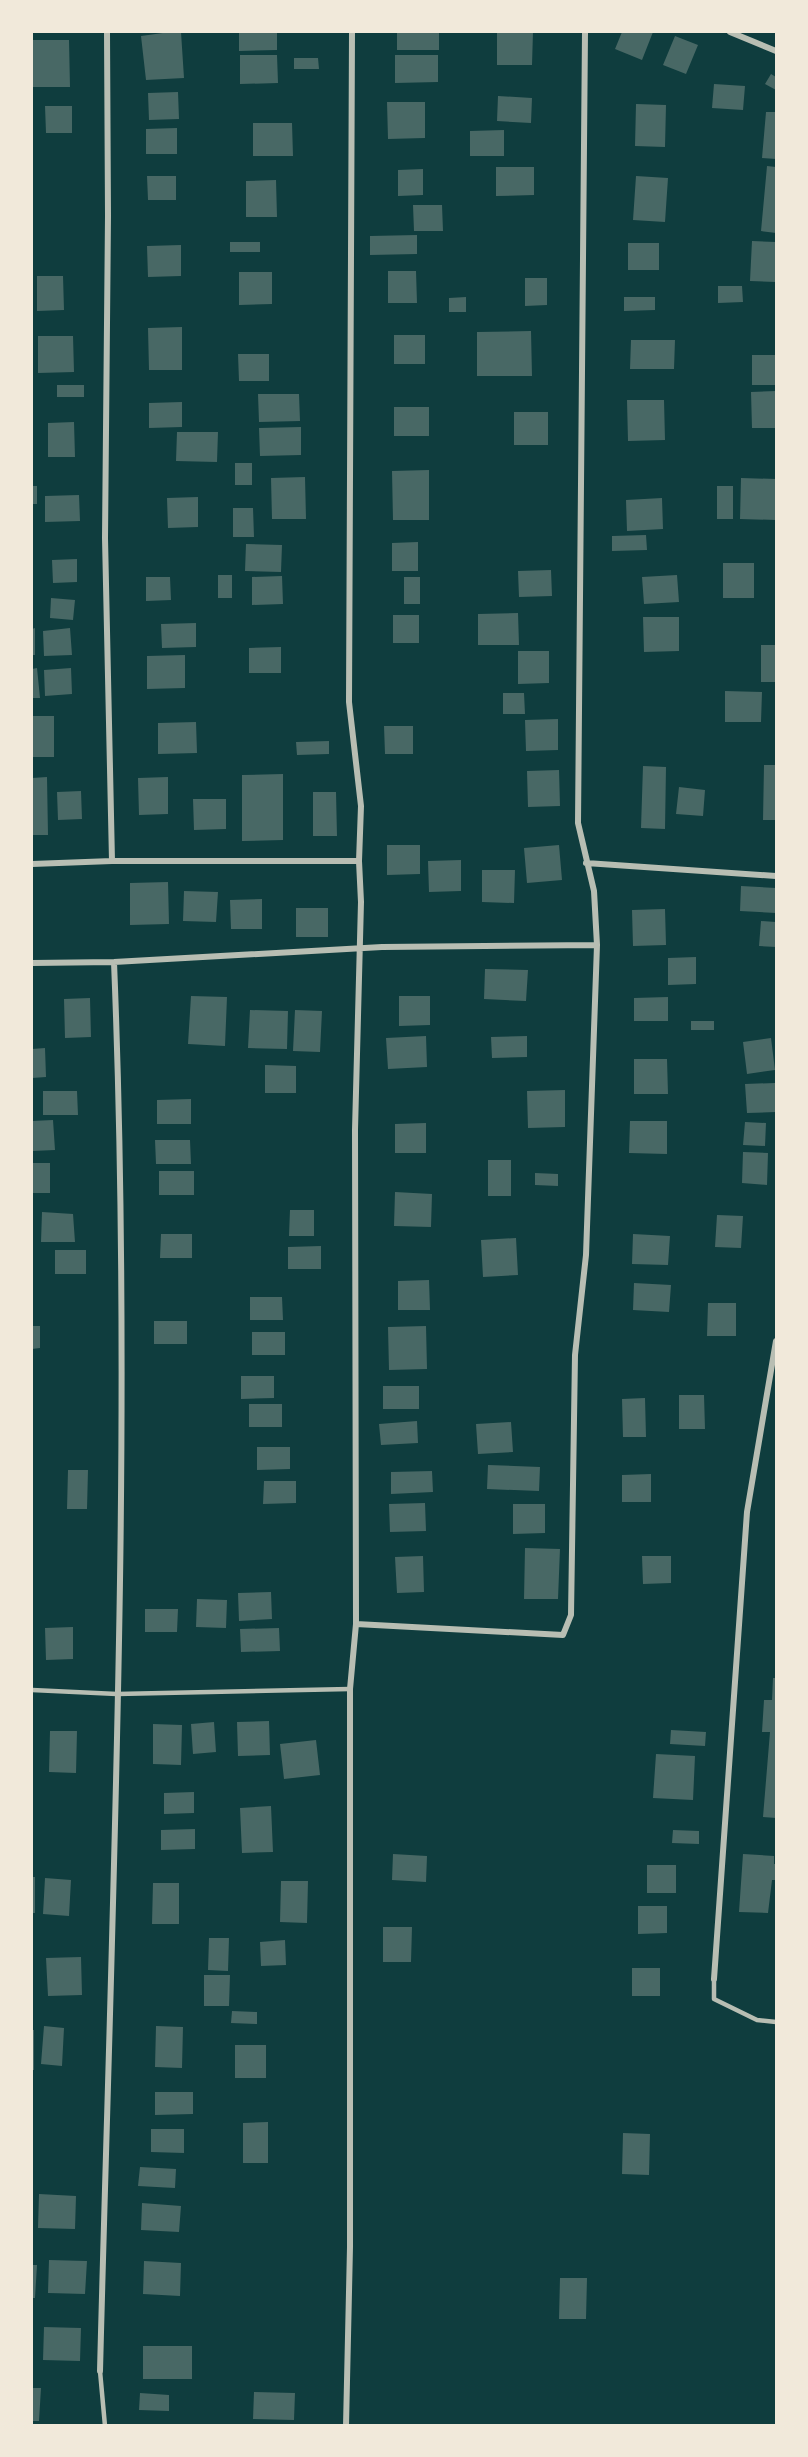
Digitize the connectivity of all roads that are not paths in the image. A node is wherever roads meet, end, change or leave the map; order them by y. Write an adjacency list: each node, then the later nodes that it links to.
1 (107, 32): 6 (street)
2 (352, 32): 7 (street)
3 (585, 32): 8 (street)
4 (730, 32): 5 (street)
5 (777, 51)
6 (112, 861): 7 (street); 9 (street)
7 (359, 861): 12 (street)
8 (586, 863): 10 (street); 11 (street)
9 (32, 864)
10 (777, 876)
11 (597, 945): 12 (street); 16 (street)
12 (359, 948): 13 (street); 16 (street)
13 (114, 962): 14 (street); 19 (street)
14 (32, 963)
15 (777, 1341): 20 (street)
16 (356, 1624): 17 (street)
17 (350, 1689): 19 (lane); 24 (street)
18 (32, 1690): 19 (lane)
19 (117, 1694): 22 (street)
20 (714, 1979): 21 (lane)
21 (777, 2022)
22 (100, 2371): 23 (lane)
23 (105, 2426)
24 (346, 2426)

